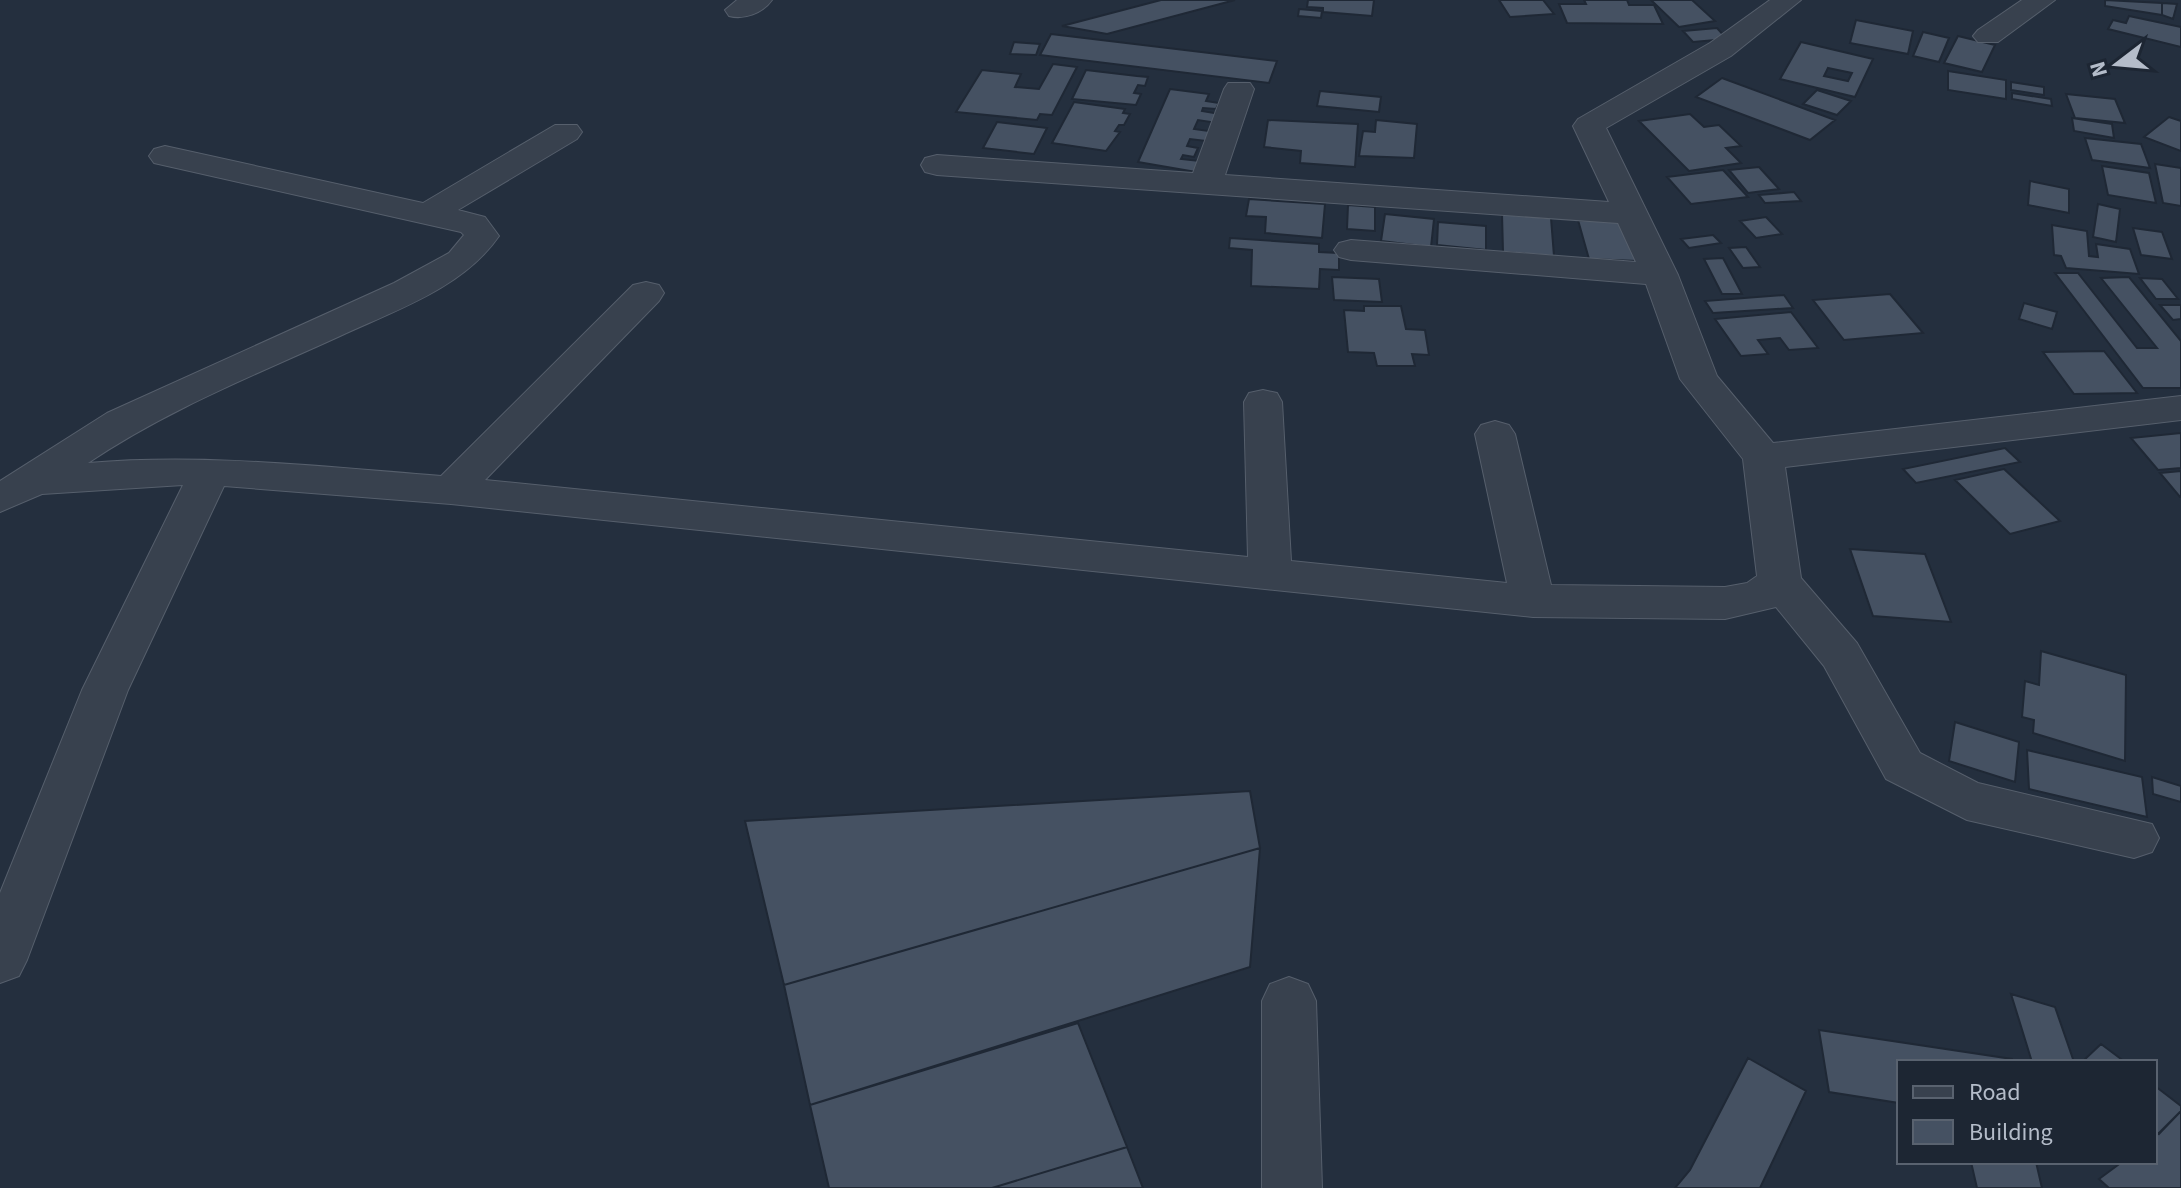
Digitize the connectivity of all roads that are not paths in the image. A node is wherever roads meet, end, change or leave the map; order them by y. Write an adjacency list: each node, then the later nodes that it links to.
1 (1787, 0): 10 (street)
2 (2041, 0): 3 (street)
3 (1988, 36)
4 (1239, 89): 8 (street)
5 (566, 132): 9 (street)
6 (165, 156): 9 (street)
7 (937, 165): 8 (street)
8 (1206, 184): 10 (street)
9 (430, 213): 19 (street)
10 (1630, 214): 12 (street)
11 (1351, 250): 12 (street)
12 (1660, 275): 17 (street)
13 (646, 293): 20 (street)
14 (1263, 402): 21 (street)
15 (2181, 408): 17 (street)
16 (1495, 434): 23 (street)
17 (1763, 457): 22 (street)
18 (210, 472): 19 (street); 20 (street); 25 (street)
19 (17, 489)
20 (451, 490): 21 (street)
21 (1270, 573): 23 (street)
22 (1780, 582): 23 (street); 24 (street)
23 (1533, 601)
24 (2134, 838)
25 (0, 960)
26 (1289, 1001): 27 (street)
27 (1292, 1188)

